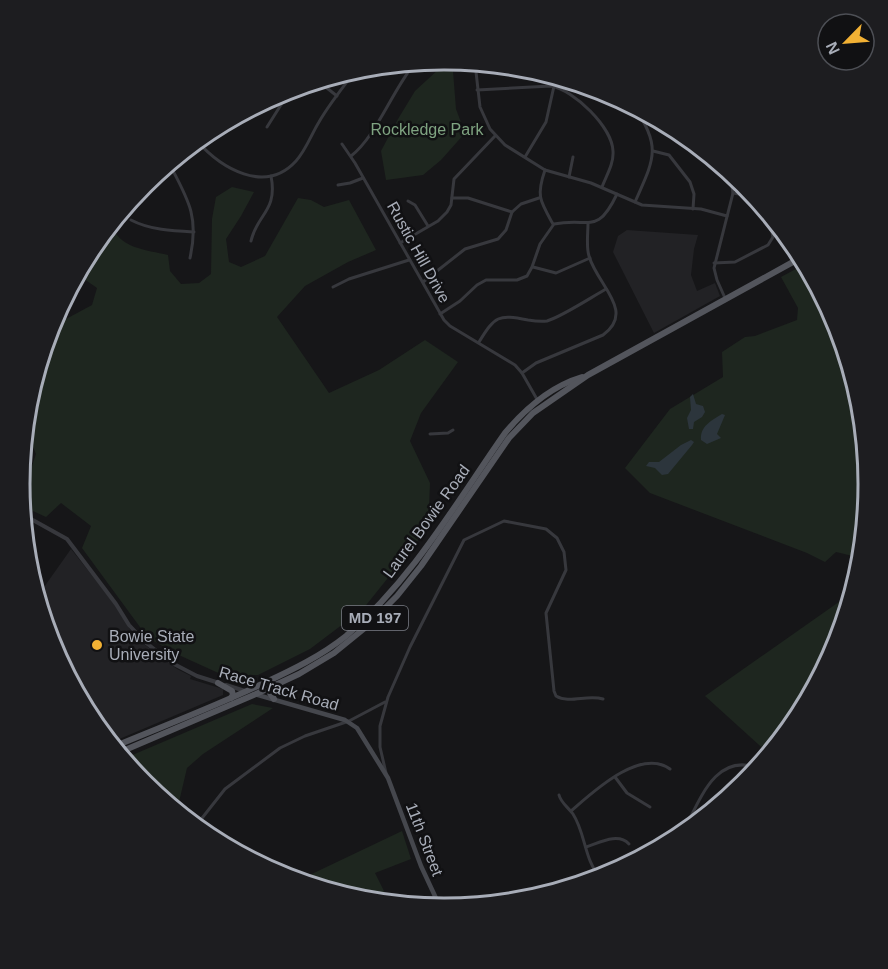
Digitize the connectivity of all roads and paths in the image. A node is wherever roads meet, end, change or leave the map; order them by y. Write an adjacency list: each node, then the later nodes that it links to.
1 (408, 72): 15 (street)
2 (476, 72): 6 (street)
3 (347, 82): 7 (street)
4 (554, 86): 6 (street); 16 (street); 24 (street)
5 (327, 88): 7 (street)
6 (477, 90): 11 (street)
7 (337, 96): 20 (street)
8 (282, 104): 10 (street)
9 (643, 122): 14 (street)
10 (267, 127)
11 (495, 136): 16 (street); 29 (street)
12 (342, 144): 15 (street, Rustic Hill Drive)
13 (204, 147): 20 (street)
14 (652, 151): 32 (street); 33 (street)
15 (351, 156): 22 (street, Rustic Hill Drive)
16 (525, 157): 18 (street)
17 (573, 157): 21 (street)
18 (545, 170): 21 (street); 30 (street)
19 (173, 171): 41 (street)
20 (271, 177): 42 (street)
21 (569, 177): 24 (street)
22 (363, 178): 23 (street); 43 (street, Rustic Hill Drive)
23 (338, 185)
24 (602, 187): 27 (street)
25 (732, 187): 26 (street)
26 (733, 193): 28 (street); 35 (street)
27 (617, 194): 32 (street); 37 (street)
28 (740, 195)
29 (452, 198): 34 (street); 39 (street)
30 (539, 198): 34 (street); 38 (street)
31 (408, 201): 39 (street)
32 (635, 202): 33 (street)
33 (693, 209): 35 (street)
34 (512, 212): 50 (street)
35 (727, 216): 47 (street)
36 (131, 220): 41 (street)
37 (588, 223): 38 (street); 45 (street)
38 (554, 224): 49 (street)
39 (428, 226): 43 (street)
40 (771, 231): 47 (street)
41 (194, 232): 44 (street)
42 (251, 241)
43 (400, 243): 46 (street, Rustic Hill Drive)
44 (190, 258)
45 (590, 258): 49 (street); 52 (street)
46 (409, 260): 50 (street, Rustic Hill Drive); 51 (street)
47 (714, 263): 53 (street)
48 (793, 263): 53 (main road, Laurel Bowie Road / MD 197)
49 (532, 267): 54 (street)
50 (422, 282): 54 (street, Rustic Hill Drive)
51 (333, 287)
52 (606, 289): 55 (street); 56 (street)
53 (726, 299): 57 (main road, Laurel Bowie Road / MD 197)
54 (440, 314): 55 (street, Rustic Hill Drive)
55 (479, 342): 56 (street, Rustic Hill Drive)
56 (522, 373): 57 (street, Rustic Hill Drive)
57 (540, 403): 62 (main road, Laurel Bowie Road / MD 197); 63 (main road, Laurel Bowie Road / MD 197)
58 (453, 430): 59 (street)
59 (430, 434)
60 (32, 519): 61 (street, Race Track Road)
61 (218, 683): 63 (street, Race Track Road); 65 (main road)
62 (271, 687): 64 (main road, Laurel Bowie Road / MD 197); 66 (main road)
63 (247, 691): 64 (main road, Race Track Road); 65 (main road, Laurel Bowie Road / MD 197)
64 (256, 694): 66 (main road, Race Track Road); 71 (main road, Laurel Bowie Road / MD 197)
65 (231, 698): 70 (main road, Laurel Bowie Road / MD 197)
66 (274, 699): 69 (main road, Race Track Road)
67 (603, 699): 68 (street)
68 (387, 702): 69 (street); 75 (street)
69 (349, 721): 75 (main road, Race Track Road); 80 (street)
70 (121, 743)
71 (127, 749)
72 (748, 765): 79 (street)
73 (670, 769): 74 (street)
74 (615, 777): 77 (street); 78 (street)
75 (388, 778): 84 (main road, 11th Street)
76 (559, 795): 78 (street)
77 (650, 807)
78 (571, 811): 82 (street)
79 (692, 816)
80 (201, 819)
81 (629, 844): 82 (street)
82 (586, 847): 83 (street)
83 (595, 870)
84 (436, 898)

